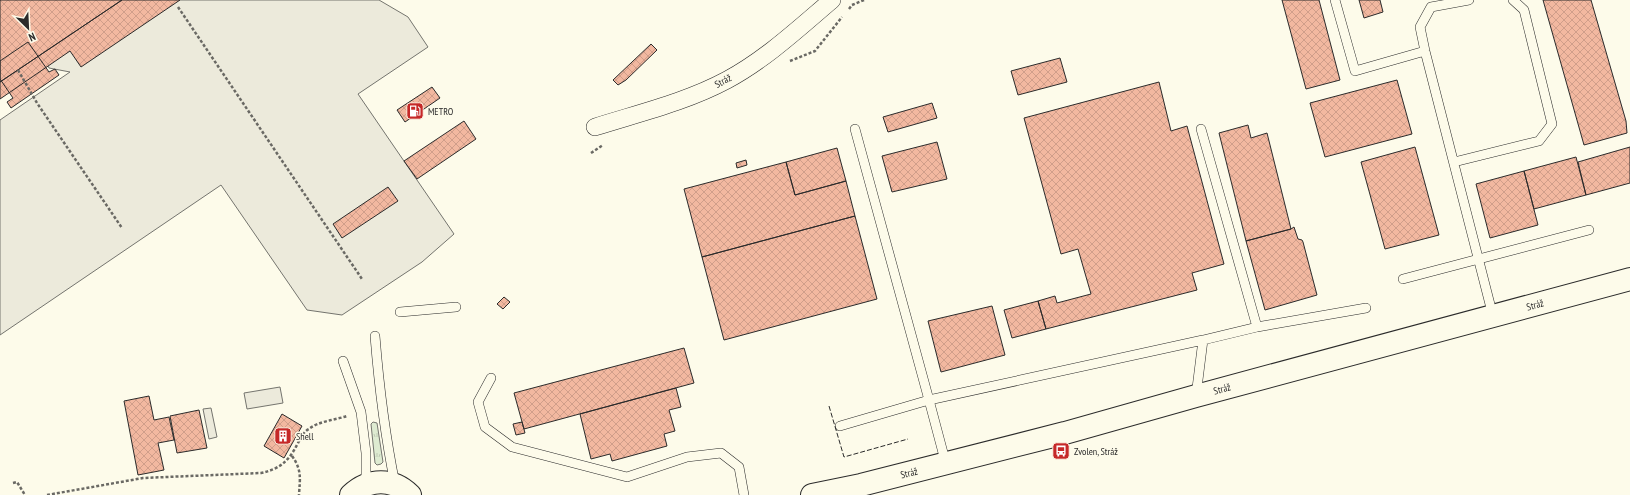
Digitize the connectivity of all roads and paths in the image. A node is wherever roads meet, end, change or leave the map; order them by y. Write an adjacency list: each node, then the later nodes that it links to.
1 (832, 0): 8 (street, Stráž)
2 (1335, 0): 6 (lane)
3 (1469, 0): 6 (lane)
4 (1513, 0): 11 (lane)
5 (178, 7): 15 (path)
6 (1425, 51): 11 (lane)
7 (18, 70): 12 (path)
8 (595, 127)
9 (855, 129): 28 (lane)
10 (1201, 129): 22 (lane)
11 (1454, 162): 14 (lane)
12 (122, 228)
13 (1589, 230): 14 (lane)
14 (1479, 260): 16 (lane); 21 (lane)
15 (362, 279)
16 (1403, 279)
17 (1630, 279): 21 (street, Stráž)
18 (456, 307): 20 (lane)
19 (1366, 308): 22 (lane)
20 (400, 312)
21 (1493, 316): 27 (street, Stráž)
22 (1257, 327): 24 (lane)
23 (375, 336): 35 (lane)
24 (1203, 340): 27 (lane); 28 (lane)
25 (343, 360): 34 (lane)
26 (490, 378): 39 (lane)
27 (1196, 396): 32 (street, Stráž)
28 (930, 400): 30 (lane); 32 (lane)
29 (354, 414): 31 (path)
30 (840, 426)
31 (292, 456): 37 (path); 38 (path)
32 (946, 464): 40 (street, Stráž)
33 (13, 483): 36 (path)
34 (358, 490): 35 (street)
35 (409, 492)
36 (25, 495)
37 (47, 495)
38 (299, 495)
39 (744, 495)
40 (812, 495)

